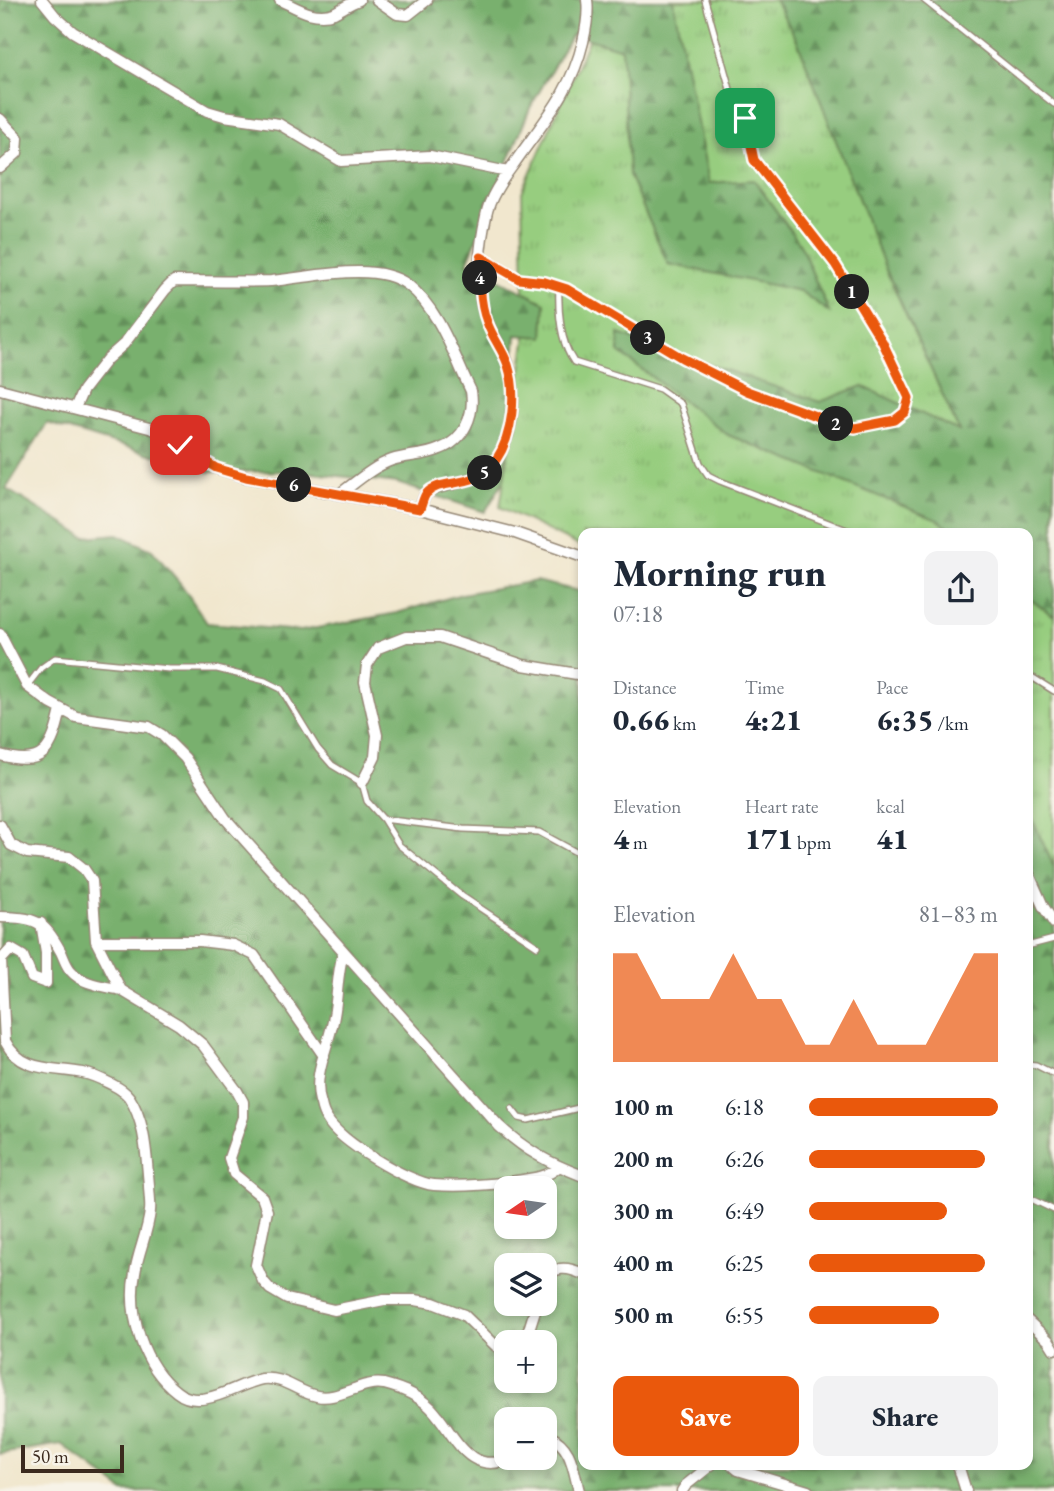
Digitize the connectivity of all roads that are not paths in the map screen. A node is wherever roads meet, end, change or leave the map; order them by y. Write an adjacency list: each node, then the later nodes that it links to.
1 (42, 0): 12 (street)
2 (280, 0): 3 (street)
3 (359, 0)
4 (377, 0): 5 (street)
5 (427, 0)
6 (587, 0): 12 (street)
7 (705, 0): 14 (lane)
8 (924, 0): 9 (lane)
9 (1054, 104)
10 (0, 119): 11 (street)
11 (0, 168)
12 (508, 172): 13 (street)
13 (481, 257): 14 (lane); 18 (street)
14 (559, 286): 19 (lane)
15 (0, 389): 16 (street)
16 (75, 408): 17 (street); 17 (street)
17 (341, 493): 18 (street)
18 (420, 509): 20 (street)
19 (841, 528)
20 (578, 555)
21 (0, 634): 24 (street)
22 (578, 674): 28 (street)
23 (1033, 678): 25 (lane)
24 (27, 686): 26 (street); 28 (lane)
25 (1054, 691)
26 (61, 710): 27 (street); 40 (street)
27 (0, 755)
28 (362, 783): 29 (lane)
29 (383, 819): 31 (lane); 39 (lane)
30 (0, 825): 37 (street)
31 (578, 853)
32 (1033, 884): 35 (street)
33 (0, 918): 34 (street)
34 (41, 923): 41 (street); 57 (street)
35 (1054, 923)
36 (1054, 939): 38 (lane)
37 (96, 941): 41 (street); 42 (street)
38 (1033, 944)
39 (537, 946)
40 (344, 953): 42 (street); 47 (street)
41 (121, 990): 54 (street)
42 (324, 1056): 47 (street)
43 (1033, 1065): 44 (lane)
44 (1054, 1074)
45 (578, 1108): 46 (lane)
46 (512, 1109)
47 (558, 1167): 48 (street)
48 (578, 1174)
49 (1033, 1200): 50 (lane)
50 (1054, 1210)
51 (557, 1270): 52 (street)
52 (578, 1272)
53 (1033, 1326): 55 (street)
54 (494, 1344)
55 (1054, 1349)
56 (557, 1439): 61 (street)
57 (494, 1463)
58 (705, 1470): 62 (street)
59 (738, 1470): 63 (street)
60 (960, 1470): 64 (street)
61 (579, 1491)
62 (682, 1491)
63 (808, 1491)
64 (966, 1491)

